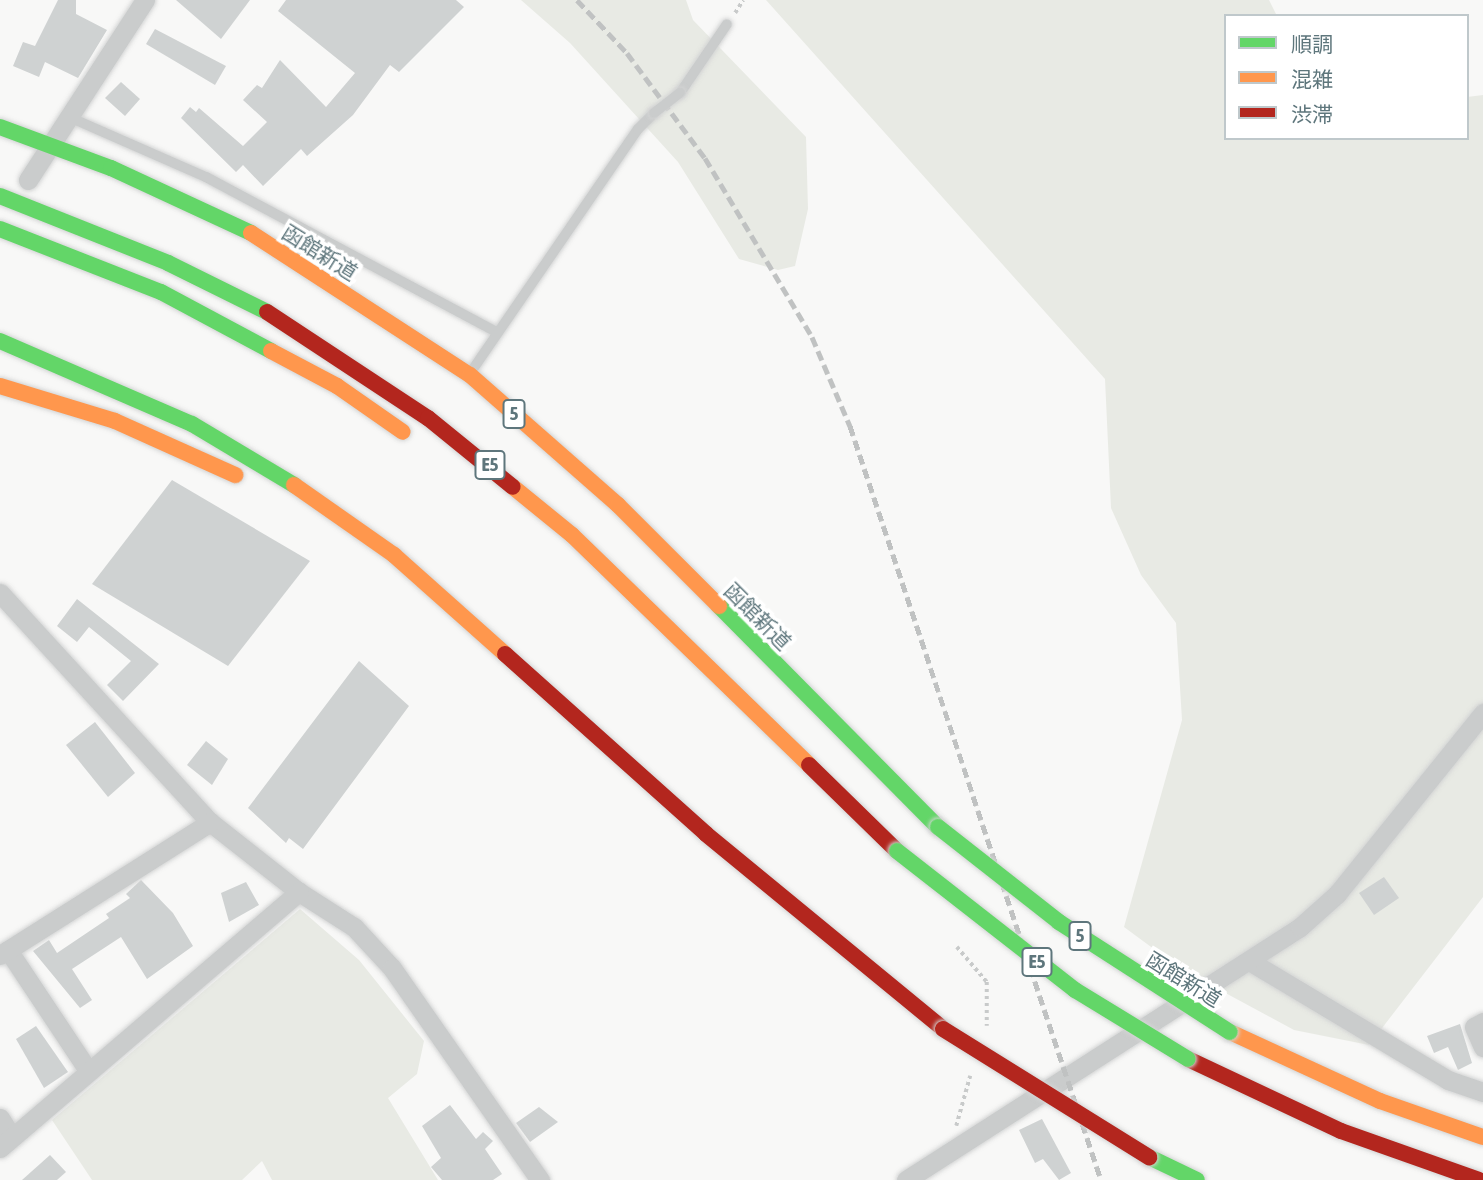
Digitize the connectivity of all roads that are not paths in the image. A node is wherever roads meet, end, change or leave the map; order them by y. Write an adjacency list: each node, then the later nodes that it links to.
1 (145, 0): 3 (street)
2 (727, 24): 9 (lane, bridge)
3 (69, 117): 5 (street); 9 (lane)
4 (0, 127): 5 (highway, 函館新道 / 5)
5 (48, 142): 6 (street); 11 (highway, 函館新道 / 5)
6 (28, 180)
7 (0, 197): 23 (highway, E5)
8 (0, 229): 13 (highway)
9 (496, 332): 11 (lane)
10 (0, 341): 17 (highway)
11 (470, 375): 32 (highway, 函館新道 / 5, bridge)
12 (0, 386): 14 (highway)
13 (413, 439)
14 (247, 483)
15 (488, 491): 16 (highway, E5)
16 (508, 507)
17 (394, 555): 19 (highway); 36 (highway, bridge)
18 (568, 557): 23 (highway, E5)
19 (374, 568)
20 (0, 593): 22 (street)
21 (1483, 713): 26 (street)
22 (209, 822): 24 (street); 25 (street)
23 (897, 851): 37 (highway, E5, bridge)
24 (299, 892): 29 (street); 34 (street)
25 (4, 953): 29 (street)
26 (1251, 962): 30 (street); 35 (street)
27 (1483, 1022): 28 (street)
28 (1483, 1047)
29 (87, 1069): 33 (street)
30 (1483, 1092)
31 (0, 1118): 33 (street)
32 (1483, 1138)
33 (6, 1143)
34 (540, 1180)
35 (906, 1180)
36 (1197, 1180)
37 (1479, 1180)

